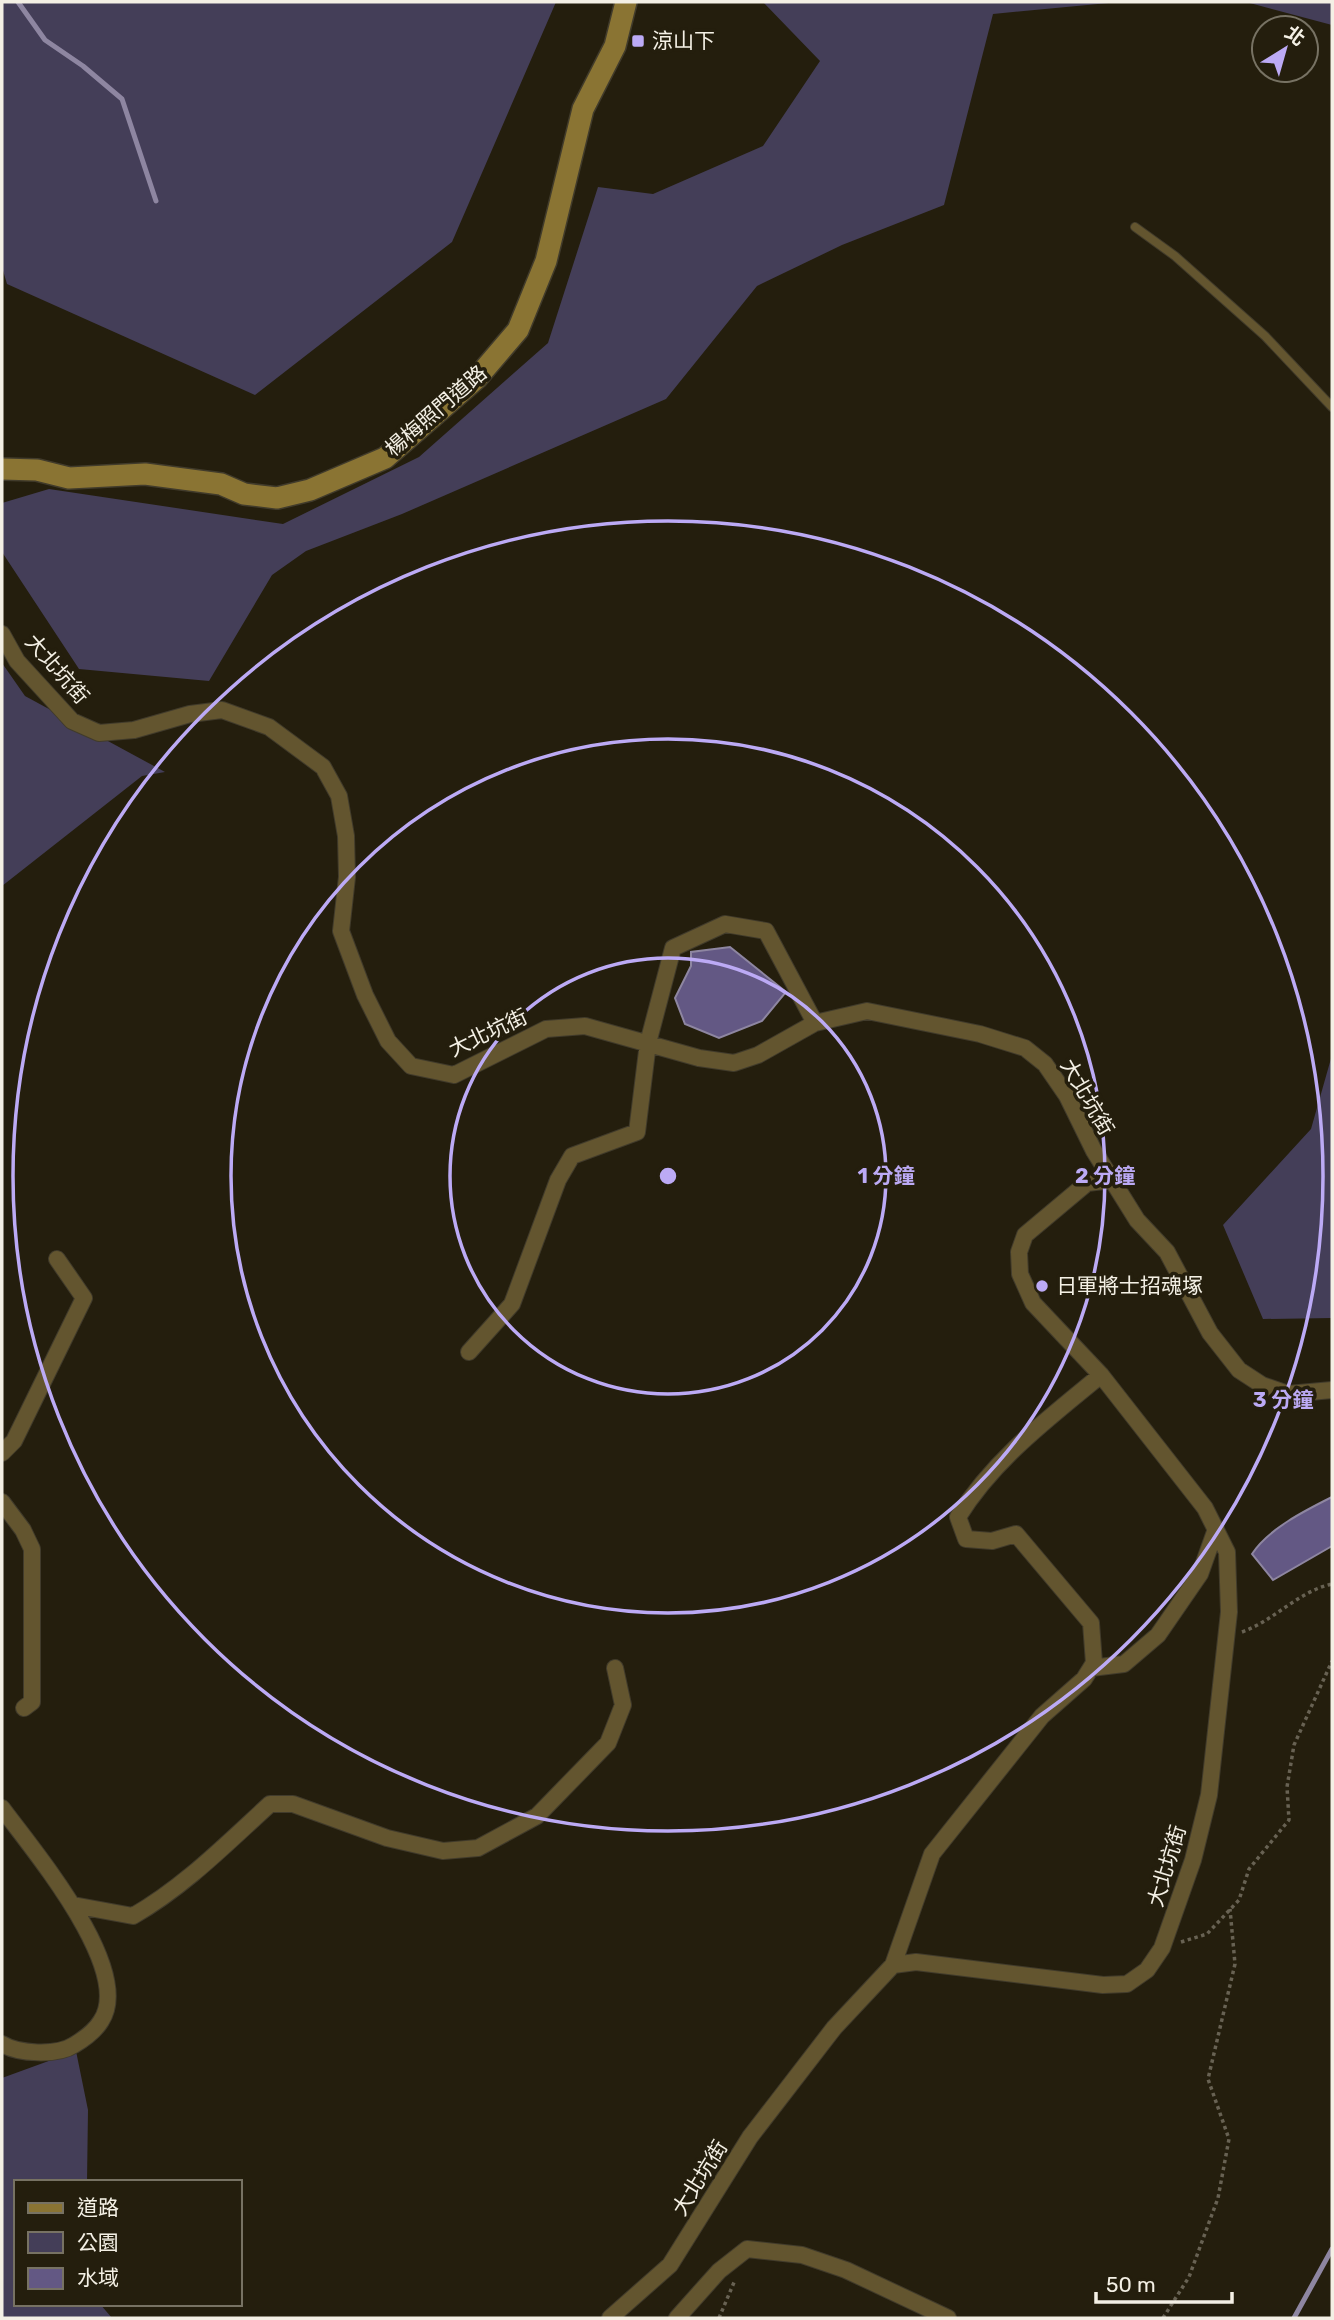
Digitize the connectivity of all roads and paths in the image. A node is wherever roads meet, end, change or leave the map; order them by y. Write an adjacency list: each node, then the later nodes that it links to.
1 (626, 2): 4 (street, 楊梅照門道路)
2 (1135, 227): 3 (lane)
3 (1332, 407)
4 (2, 469)
5 (2, 634): 7 (street, 大北坑街)
6 (815, 1023): 7 (street, 大北坑街); 7 (street); 8 (street, 大北坑街)
7 (648, 1042): 10 (street)
8 (1112, 1180): 11 (street, 大北坑街); 12 (street, 大北坑街)
9 (57, 1259): 13 (street)
10 (469, 1352)
11 (1101, 1375): 15 (street, 大北坑街); 20 (street)
12 (1332, 1390)
13 (2, 1453)
14 (2, 1502): 21 (street)
15 (1216, 1529): 17 (street, 大北坑街); 20 (street)
16 (1332, 1584): 17 (path)
17 (1227, 1637): 25 (street, 大北坑街)
18 (1332, 1661): 24 (path)
19 (615, 1668): 23 (street)
20 (1091, 1668): 26 (street)
21 (24, 1708)
22 (2, 1808): 23 (street)
23 (73, 1905): 27 (street)
24 (1230, 1909): 25 (path); 31 (path)
25 (1162, 1948): 26 (street, 大北坑街)
26 (892, 1965): 28 (street, 大北坑街)
27 (2, 2044)
28 (610, 2318)
29 (677, 2318): 30 (street)
30 (948, 2318)
31 (1163, 2318)

